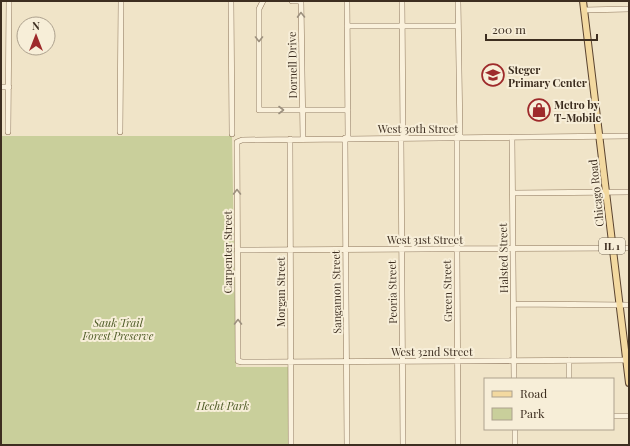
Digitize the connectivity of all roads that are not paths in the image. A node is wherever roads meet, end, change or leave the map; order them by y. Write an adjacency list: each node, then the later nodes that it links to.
1 (9, 1): 16 (street)
2 (121, 1): 20 (street)
3 (231, 1): 21 (street)
4 (263, 1): 17 (street, one-way to 17)
5 (292, 1): 17 (street, Dornell Drive, one-way to 5)
6 (347, 1): 12 (street, Sangamon Street)
7 (402, 1): 13 (street, Peoria Street)
8 (458, 1): 14 (street, Green Street)
9 (583, 1): 11 (main road, Chicago Road / IL 1)
10 (629, 9): 11 (street)
11 (584, 10): 22 (main road, Chicago Road / IL 1)
12 (347, 26): 13 (street); 18 (street, Sangamon Street)
13 (403, 26): 14 (street); 26 (street, Peoria Street)
14 (458, 26): 27 (street, Green Street)
15 (1, 87): 16 (street)
16 (9, 87): 19 (street)
17 (303, 110): 18 (street); 29 (street, Dornell Drive)
18 (348, 110): 25 (street, Sangamon Street)
19 (8, 132)
20 (120, 132)
21 (232, 134)
22 (600, 136): 23 (street, West 30th Street); 24 (street, West 30th Street); 32 (main road, Chicago Road / IL 1)
23 (629, 136)
24 (512, 137): 27 (street, West 30th Street); 31 (street, Halsted Street)
25 (347, 138): 26 (street, West 30th Street); 29 (street, West 30th Street); 41 (street, Sangamon Street)
26 (402, 138): 27 (street, West 30th Street); 37 (street, Peoria Street)
27 (458, 138): 38 (street, Green Street)
28 (290, 139): 29 (street, West 30th Street); 30 (street, West 30th Street); 40 (street, Morgan Street)
29 (303, 139)
30 (237, 142): 39 (street, Carpenter Street, one-way to 30)
31 (512, 192): 32 (street); 34 (street, Halsted Street)
32 (606, 192): 33 (street); 35 (main road, Chicago Road / IL 1)
33 (629, 192)
34 (513, 248): 35 (street, West 31st Street); 38 (street, West 31st Street); 42 (street, Halsted Street)
35 (612, 248): 36 (street, West 31st Street); 43 (main road, Chicago Road / IL 1)
36 (629, 248)
37 (401, 249): 38 (street, West 31st Street); 41 (street, West 31st Street); 48 (street, Peoria Street)
38 (457, 249): 49 (street, Green Street)
39 (237, 250): 40 (street, West 31st Street); 47 (street, Carpenter Street, one-way to 39)
40 (290, 250): 41 (street, West 31st Street); 51 (street, Morgan Street)
41 (346, 250): 52 (street, Sangamon Street)
42 (514, 304): 43 (street); 50 (street, Halsted Street)
43 (620, 305): 44 (street); 46 (main road, Chicago Road / IL 1)
44 (629, 305)
45 (569, 360): 46 (street, West 32nd Street); 50 (street, West 32nd Street); 54 (street)
46 (628, 360): 55 (main road, Chicago Road / IL 1)
47 (238, 361): 51 (street, West 32nd Street)
48 (402, 361): 49 (street, West 32nd Street); 52 (street, West 32nd Street); 61 (street, Peoria Street)
49 (458, 361): 50 (street, West 32nd Street); 62 (street, Green Street)
50 (514, 361): 53 (street, Halsted Street)
51 (291, 362): 52 (street, West 32nd Street); 59 (street, Morgan Street)
52 (347, 362): 60 (street, Sangamon Street)
53 (514, 378)
54 (569, 378)
55 (629, 383)
56 (614, 416): 57 (street)
57 (629, 416)
58 (515, 430): 63 (street)
59 (291, 445)
60 (347, 445)
61 (402, 445)
62 (458, 445)
63 (515, 445)

